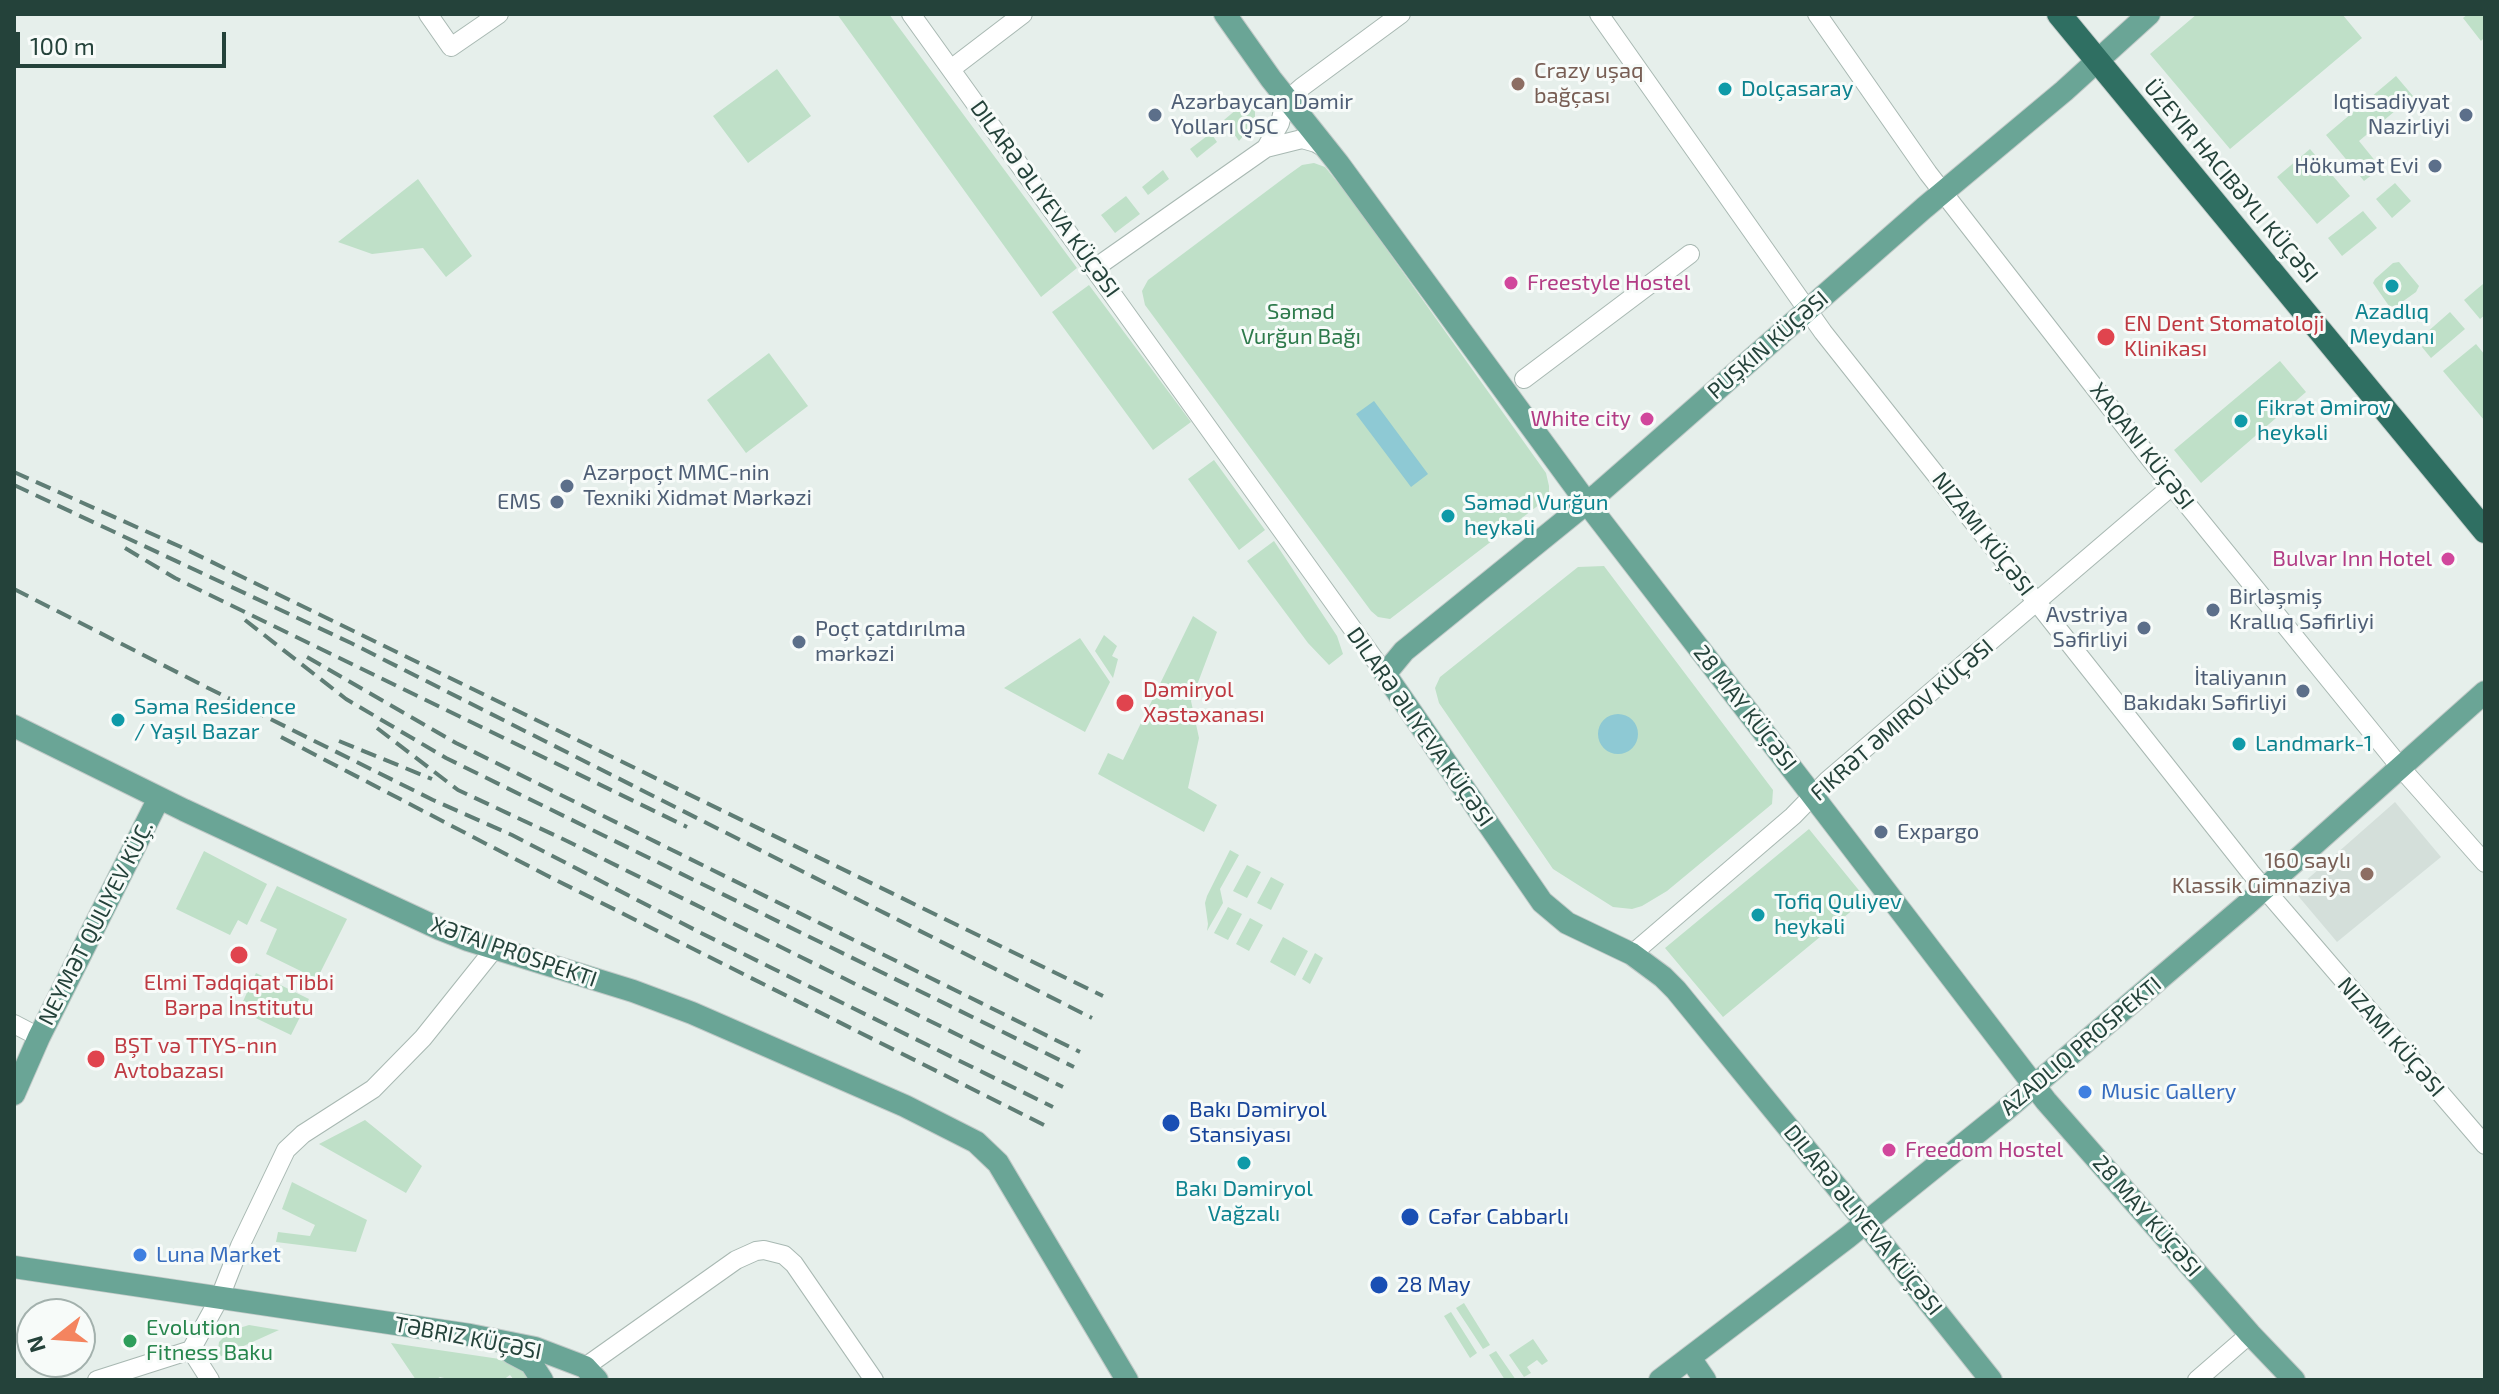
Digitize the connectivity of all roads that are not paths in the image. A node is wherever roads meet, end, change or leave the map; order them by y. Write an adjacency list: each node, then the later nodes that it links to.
1 (428, 14): 2 (street)
2 (499, 14)
3 (911, 14): 12 (street, DILARƏ ƏLIYEVA KÜÇƏSI)
4 (1023, 14): 12 (street)
5 (1225, 14): 13 (main road, 28 MAY KÜÇƏSI)
6 (1401, 14): 13 (street)
7 (1599, 14): 19 (street, NIZAMI KÜÇƏSI)
8 (1817, 14): 16 (street, XAQANI KÜÇƏSI)
9 (2059, 14): 11 (highway)
10 (2149, 14): 11 (main road, PUŞKIN KÜÇƏSI)
11 (2097, 61): 16 (main road, PUŞKIN KÜÇƏSI); 22 (highway)
12 (951, 69): 18 (street, DILARƏ ƏLIYEVA KÜÇƏSI)
13 (1288, 100): 14 (street); 15 (main road, 28 MAY KÜÇƏSI)
14 (1266, 148): 15 (street); 18 (street)
15 (1328, 150): 23 (main road, 28 MAY KÜÇƏSI)
16 (1944, 192): 19 (main road, PUŞKIN KÜÇƏSI); 21 (street, XAQANI KÜÇƏSI)
17 (1690, 254): 20 (street)
18 (1095, 268): 27 (street, DILARƏ ƏLIYEVA KÜÇƏSI)
19 (1808, 310): 23 (main road, PUŞKIN KÜÇƏSI); 26 (street, NIZAMI KÜÇƏSI)
20 (1524, 379)
21 (2172, 486): 26 (street, FIKRƏT ƏMIROV KÜÇƏSI); 30 (street, XAQANI KÜÇƏSI)
22 (2459, 499): 24 (highway); 25 (highway)
23 (1587, 503): 27 (main road, PUŞKIN KÜÇƏSI); 31 (main road, 28 MAY KÜÇƏSI)
24 (2485, 522)
25 (2485, 531)
26 (2037, 602): 31 (street, FIKRƏT ƏMIROV KÜÇƏSI); 34 (street, NIZAMI KÜÇƏSI)
27 (1385, 674): 36 (main road, DILARƏ ƏLIYEVA KÜÇƏSI)
28 (2485, 692): 30 (main road)
29 (14, 726): 32 (main road, XƏTAI PROSPEKTI)
30 (2401, 768): 33 (street, XAQANI KÜÇƏSI); 34 (main road)
31 (1813, 797): 36 (street, FIKRƏT ƏMIROV KÜÇƏSI); 40 (main road, 28 MAY KÜÇƏSI)
32 (159, 798): 35 (main road, XƏTAI PROSPEKTI); 38 (main road, NEYMƏT QULIYEV KÜÇ.)
33 (2485, 863)
34 (2264, 889): 40 (main road); 42 (street, NIZAMI KÜÇƏSI)
35 (495, 948): 46 (street); 56 (main road, XƏTAI PROSPEKTI)
36 (1632, 954): 43 (main road, DILARƏ ƏLIYEVA KÜÇƏSI)
37 (14, 1024): 38 (street)
38 (39, 1037): 39 (main road, NEYMƏT QULIYEV KÜÇ.)
39 (22, 1054): 41 (main road, NEYMƏT QULIYEV KÜÇ.)
40 (2034, 1085): 43 (main road); 47 (main road, 28 MAY KÜÇƏSI)
41 (14, 1094)
42 (2485, 1145)
43 (1866, 1223): 50 (main road); 59 (main road, DILARƏ ƏLIYEVA KÜÇƏSI)
44 (14, 1267): 46 (main road, TƏBRIZ KÜÇƏSI)
45 (14, 1277): 46 (main road, TƏBRIZ KÜÇƏSI)
46 (216, 1303): 48 (street); 49 (main road, TƏBRIZ KÜÇƏSI); 51 (main road, TƏBRIZ KÜÇƏSI)
47 (2250, 1334): 60 (street); 61 (main road, 28 MAY KÜÇƏSI)
48 (191, 1350): 52 (street); 53 (street)
49 (512, 1353): 51 (main road, TƏBRIZ KÜÇƏSI); 54 (main road)
50 (1690, 1358): 57 (main road); 58 (main road)
51 (584, 1376): 55 (street)
52 (97, 1380)
53 (210, 1380)
54 (542, 1380)
55 (874, 1380)
56 (1127, 1380)
57 (1660, 1380)
58 (1705, 1380)
59 (1991, 1380)
60 (2197, 1380)
61 (2294, 1380)

